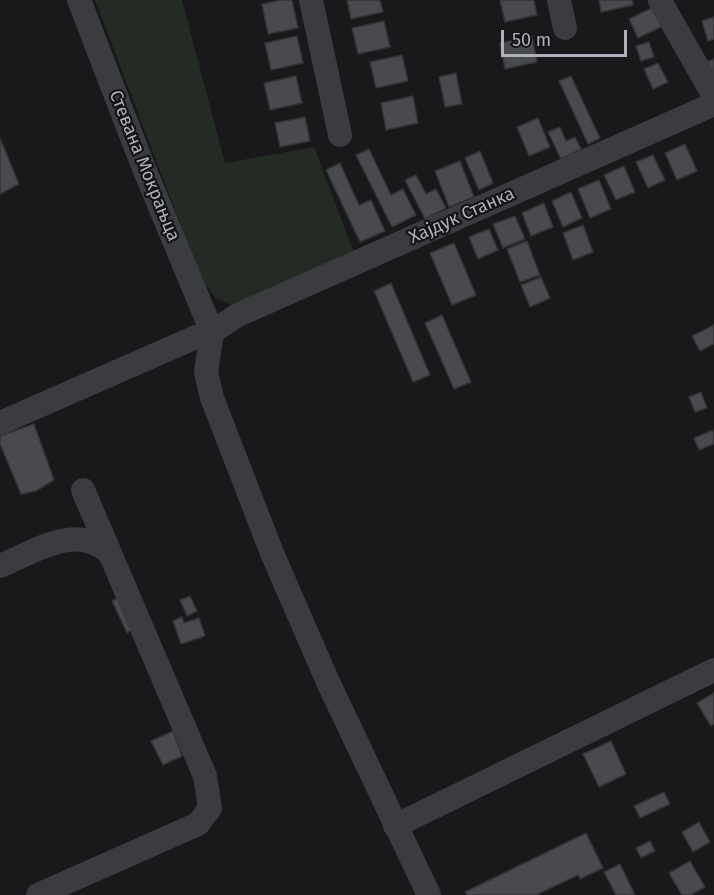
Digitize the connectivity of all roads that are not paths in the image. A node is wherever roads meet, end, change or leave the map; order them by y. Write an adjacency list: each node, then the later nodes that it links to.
1 (79, 0): 9 (street, Стевана Мокрањца)
2 (311, 0): 8 (street)
3 (559, 0): 5 (street)
4 (660, 2): 6 (street)
5 (565, 28)
6 (714, 96)
7 (714, 104): 9 (street, Хајдук Станка)
8 (340, 135)
9 (211, 335): 10 (street); 15 (street)
10 (0, 423)
11 (83, 490): 12 (street)
12 (110, 554): 13 (street); 16 (street)
13 (0, 566)
14 (714, 670): 15 (street)
15 (395, 826): 17 (street)
16 (38, 895)
17 (429, 895)

